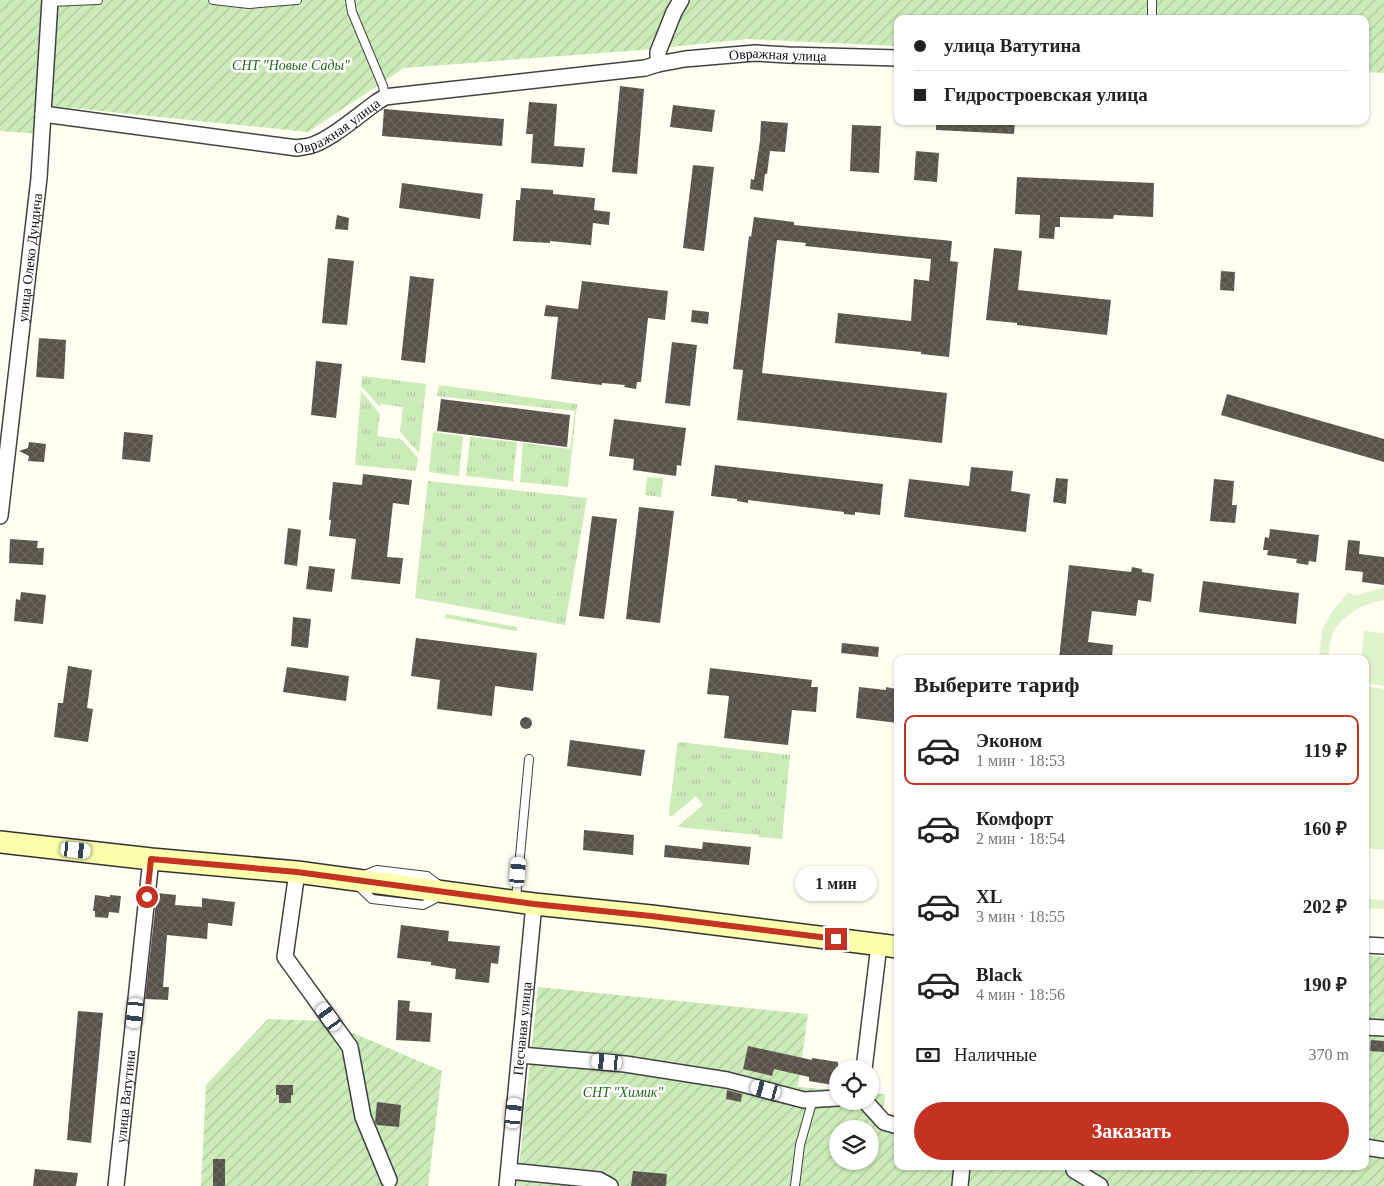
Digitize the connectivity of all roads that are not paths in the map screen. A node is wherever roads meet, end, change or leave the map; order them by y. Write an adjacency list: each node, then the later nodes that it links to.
1 (98, 0): 7 (lane)
2 (213, 0): 3 (lane)
3 (297, 0)
4 (350, 0): 11 (lane)
5 (681, 0): 10 (street)
6 (1152, 0): 8 (lane)
7 (50, 1): 12 (street, улица Олеко Дундича)
8 (1152, 15)
9 (894, 58): 10 (street, Овражная улица)
10 (658, 64): 11 (street, Овражная улица)
11 (385, 97): 12 (street, Овражная улица)
12 (43, 114): 13 (street, улица Олеко Дундича)
13 (4, 452): 14 (street, улица Олеко Дундича)
14 (0, 516)
15 (529, 759): 19 (lane)
16 (0, 842): 17 (street)
17 (151, 859): 18 (street); 38 (street, улица Ватутина)
18 (297, 872): 19 (street); 37 (street)
19 (525, 902): 21 (street); 25 (street, Песчаная улица)
20 (1369, 945): 22 (street)
21 (888, 946): 26 (street)
22 (1384, 946)
23 (1369, 1026): 24 (street)
24 (1384, 1028)
25 (520, 1055): 28 (street); 36 (street, Песчаная улица)
26 (866, 1060)
27 (829, 1098): 28 (street)
28 (813, 1099): 40 (lane)
29 (873, 1110): 30 (street)
30 (894, 1125)
31 (1369, 1148): 32 (street)
32 (1384, 1150)
33 (962, 1170): 41 (street)
34 (1074, 1170): 42 (street)
35 (1077, 1170): 43 (street)
36 (508, 1179): 39 (street)
37 (389, 1180)
38 (116, 1186)
39 (610, 1186)
40 (795, 1186)
41 (960, 1186)
42 (1073, 1186)
43 (1100, 1186)

